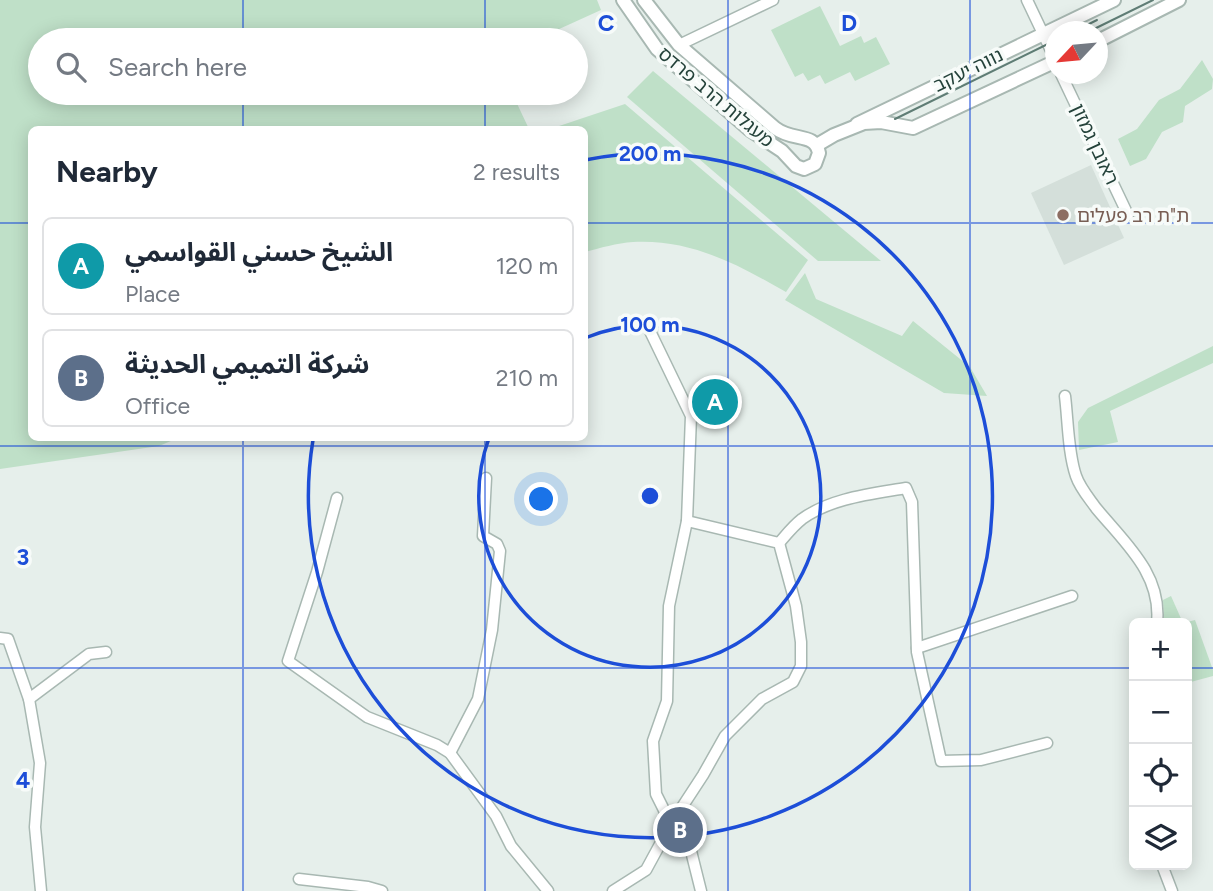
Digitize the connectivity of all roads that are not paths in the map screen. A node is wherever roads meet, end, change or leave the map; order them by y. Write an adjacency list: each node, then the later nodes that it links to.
1 (623, 0): 16 (street, מעגלות הרב פרדס)
2 (644, 0): 10 (street, מעגלות הרב פרדס)
3 (772, 0): 10 (street)
4 (1027, 0): 7 (street)
5 (1114, 0): 7 (street, נווה יעקב)
6 (1179, 0): 8 (street)
7 (1042, 33): 9 (street); 13 (street, נווה יעקב)
8 (1108, 36)
9 (1045, 39)
10 (679, 45): 14 (street, מעגלות הרב פרדס)
11 (1045, 66): 13 (street)
12 (1066, 84): 17 (street, ראובן גמזון)
13 (857, 124): 15 (street, נווה יעקב)
14 (799, 139): 15 (street); 16 (street)
15 (817, 145): 16 (street)
16 (789, 157)
17 (1128, 215)
18 (647, 325): 22 (street)
19 (1065, 396): 25 (street)
20 (486, 478): 31 (street)
21 (337, 498): 31 (street)
22 (687, 520): 23 (street); 32 (street)
23 (779, 543): 27 (street); 32 (street)
24 (1072, 596): 27 (street)
25 (1157, 618)
26 (0, 638): 29 (street)
27 (917, 648): 30 (street)
28 (106, 652): 29 (street)
29 (29, 699): 35 (street)
30 (1047, 743)
31 (450, 753): 37 (street)
32 (671, 824): 38 (street); 39 (street)
33 (1164, 870): 40 (street)
34 (299, 879): 36 (street)
35 (41, 891)
36 (382, 891)
37 (548, 891)
38 (613, 891)
39 (701, 891)
40 (1172, 891)

